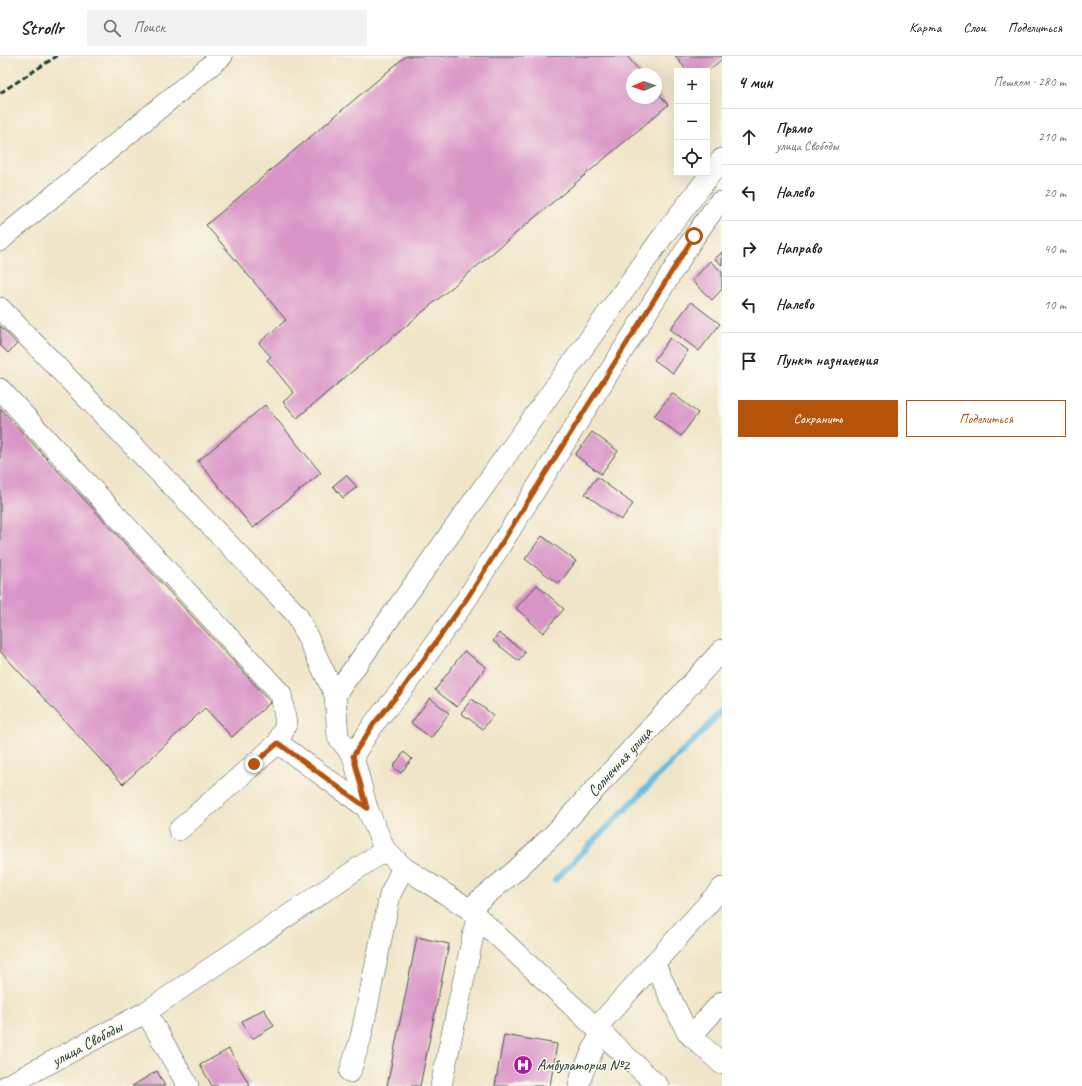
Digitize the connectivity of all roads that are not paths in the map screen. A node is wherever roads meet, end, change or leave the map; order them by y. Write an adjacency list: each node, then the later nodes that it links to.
1 (222, 56): 4 (street)
2 (722, 159): 8 (street)
3 (719, 202): 10 (street)
4 (0, 241)
5 (0, 308): 8 (street)
6 (0, 389): 9 (street)
7 (722, 650): 16 (street, Солнечная улица)
8 (335, 695): 10 (street)
9 (278, 743): 11 (street); 12 (street)
10 (353, 756): 11 (street)
11 (367, 808): 13 (street)
12 (179, 830)
13 (385, 850): 14 (street); 19 (street, улица Свободы)
14 (403, 866): 16 (street); 23 (street)
15 (722, 888): 17 (street)
16 (473, 913): 20 (street); 26 (street)
17 (654, 963): 20 (street); 21 (street)
18 (722, 1002): 21 (street)
19 (146, 1012): 24 (street, улица Свободы); 25 (street)
20 (598, 1030): 27 (street); 28 (street)
21 (692, 1036): 22 (street)
22 (722, 1064)
23 (350, 1072)
24 (6, 1086)
25 (188, 1086)
26 (441, 1086)
27 (579, 1086)
28 (658, 1086)

